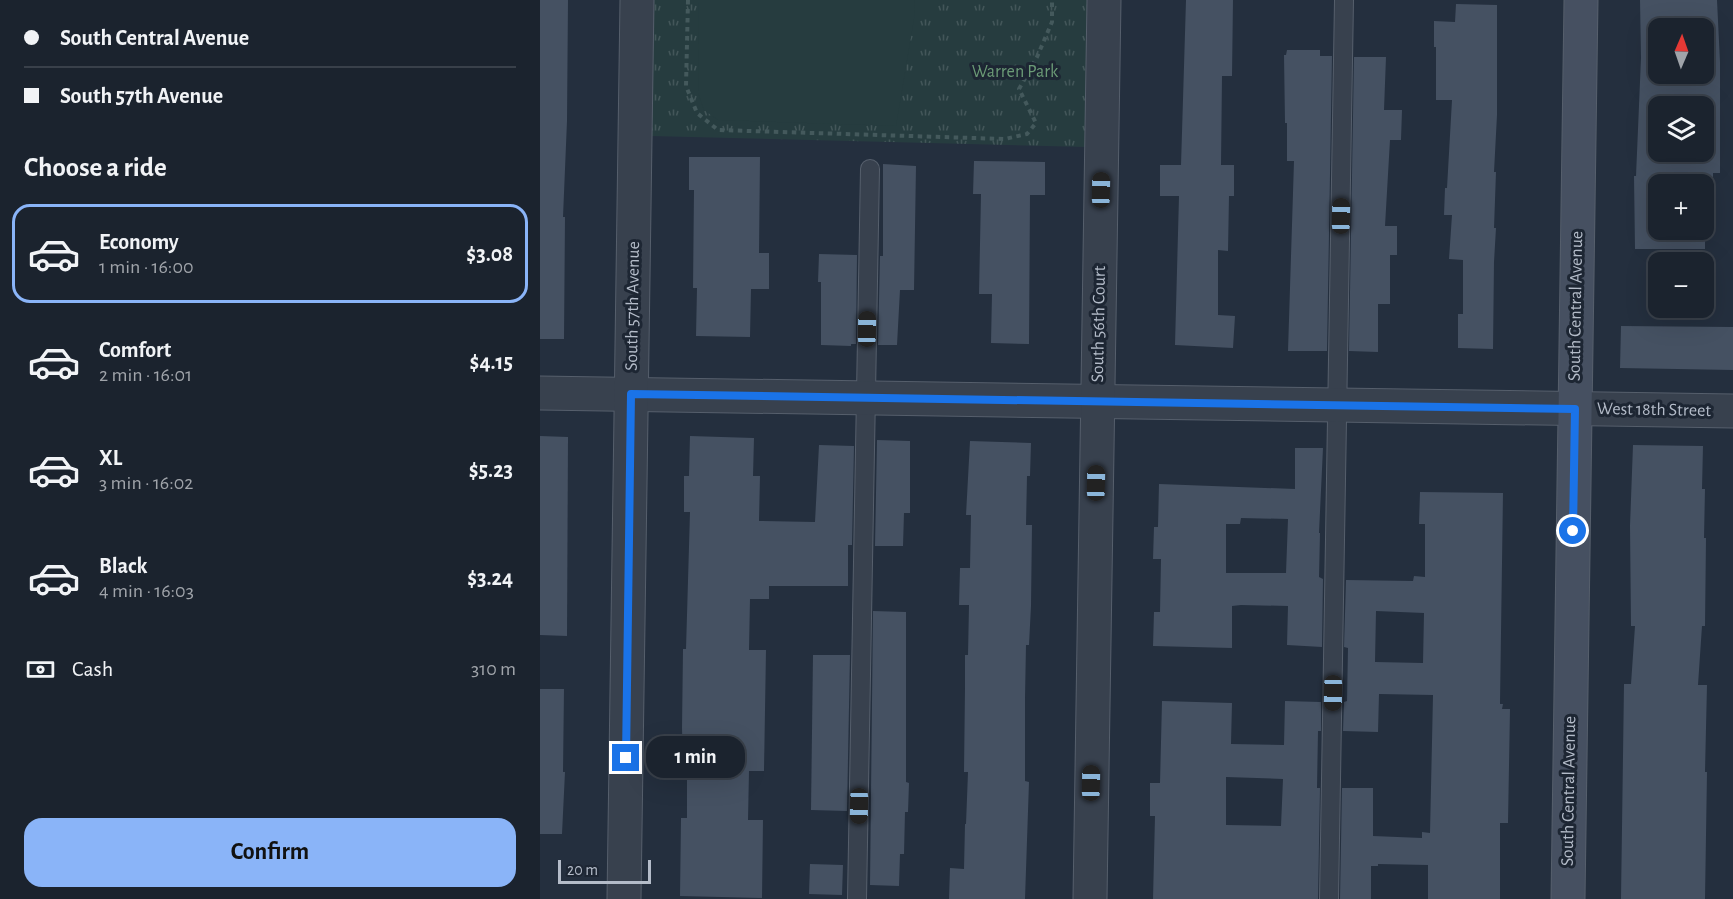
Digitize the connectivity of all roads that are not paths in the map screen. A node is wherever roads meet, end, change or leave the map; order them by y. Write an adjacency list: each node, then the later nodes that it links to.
1 (637, 0): 7 (street, South 57th Avenue)
2 (1104, 0): 9 (street, South 56th Court)
3 (1344, 0): 10 (lane)
4 (1581, 0): 11 (main road, South Central Avenue)
5 (870, 169): 8 (lane)
6 (540, 393): 7 (street, West 18th Street)
7 (631, 394): 8 (street, West 18th Street); 13 (street, South 57th Avenue)
8 (866, 398): 9 (street, West 18th Street); 14 (lane)
9 (1097, 401): 10 (street, West 18th Street); 15 (street, South 56th Court)
10 (1338, 405): 11 (street, West 18th Street); 16 (lane)
11 (1575, 409): 12 (street, West 18th Street); 17 (main road, South Central Avenue)
12 (1733, 411)
13 (624, 899)
14 (857, 899)
15 (1090, 899)
16 (1329, 899)
17 (1568, 899)

